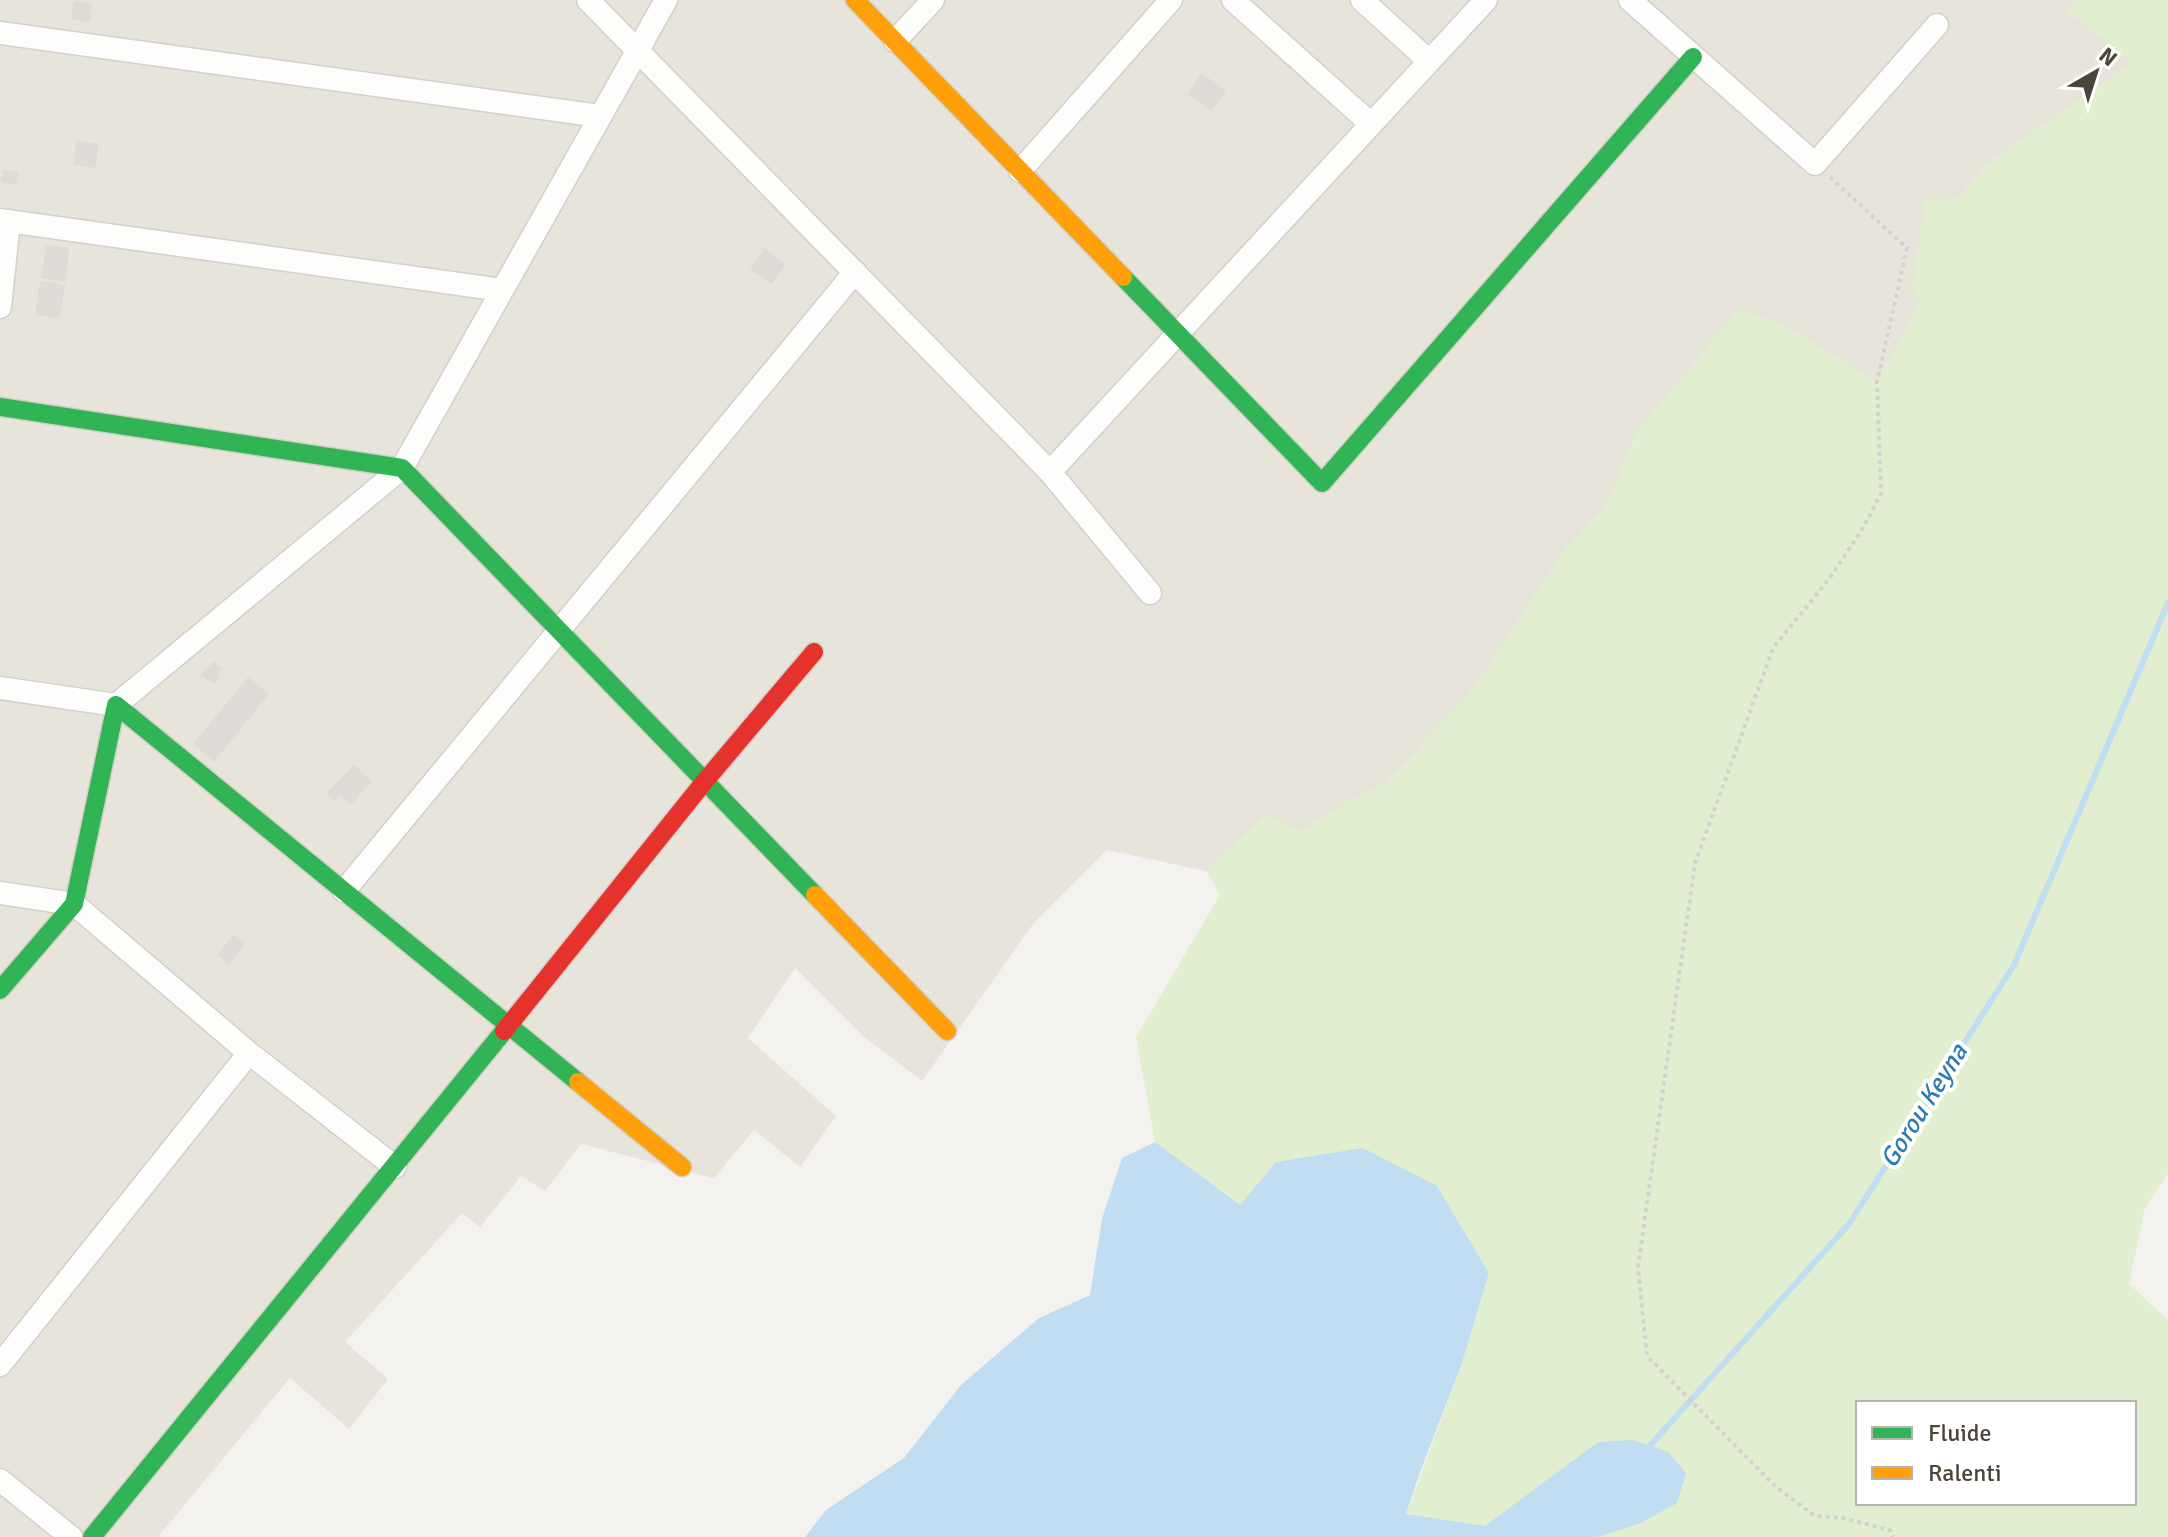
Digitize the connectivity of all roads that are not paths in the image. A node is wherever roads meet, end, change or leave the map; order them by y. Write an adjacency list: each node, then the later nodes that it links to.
1 (588, 0): 13 (street)
2 (666, 0): 13 (street)
3 (855, 0): 12 (street)
4 (933, 0): 12 (street)
5 (1171, 0): 18 (street)
6 (1233, 0): 17 (street)
7 (1362, 0): 15 (street)
8 (1486, 0): 15 (street)
9 (1630, 0): 14 (street)
10 (1937, 25): 14 (street)
11 (0, 33): 16 (street)
12 (895, 41): 18 (street)
13 (637, 50): 16 (street); 20 (street)
14 (1693, 57): 23 (street)
15 (1429, 61): 17 (street)
16 (600, 116): 21 (street)
17 (1371, 124): 23 (street)
18 (1020, 171): 23 (street)
19 (5, 221): 21 (street); 22 (street)
20 (855, 272): 26 (street); 28 (street)
21 (502, 290): 25 (street)
22 (0, 307)
23 (1177, 334): 26 (street)
24 (0, 407): 25 (street)
25 (402, 468): 28 (street); 31 (street)
26 (1050, 472): 27 (street)
27 (1150, 593)
28 (559, 630): 32 (street); 33 (street)
29 (814, 652): 32 (street)
30 (0, 688): 31 (street)
31 (116, 705): 33 (street); 35 (street)
32 (705, 781): 37 (street); 38 (street)
33 (344, 891): 37 (street)
34 (0, 893): 35 (street)
35 (74, 904): 36 (street); 39 (street)
36 (0, 990)
37 (508, 1024): 40 (street); 41 (street)
38 (947, 1031)
39 (249, 1053): 40 (street); 42 (street)
40 (395, 1167): 45 (street)
41 (682, 1167)
42 (0, 1365)
43 (0, 1480): 44 (street)
44 (71, 1537)
45 (92, 1537)

